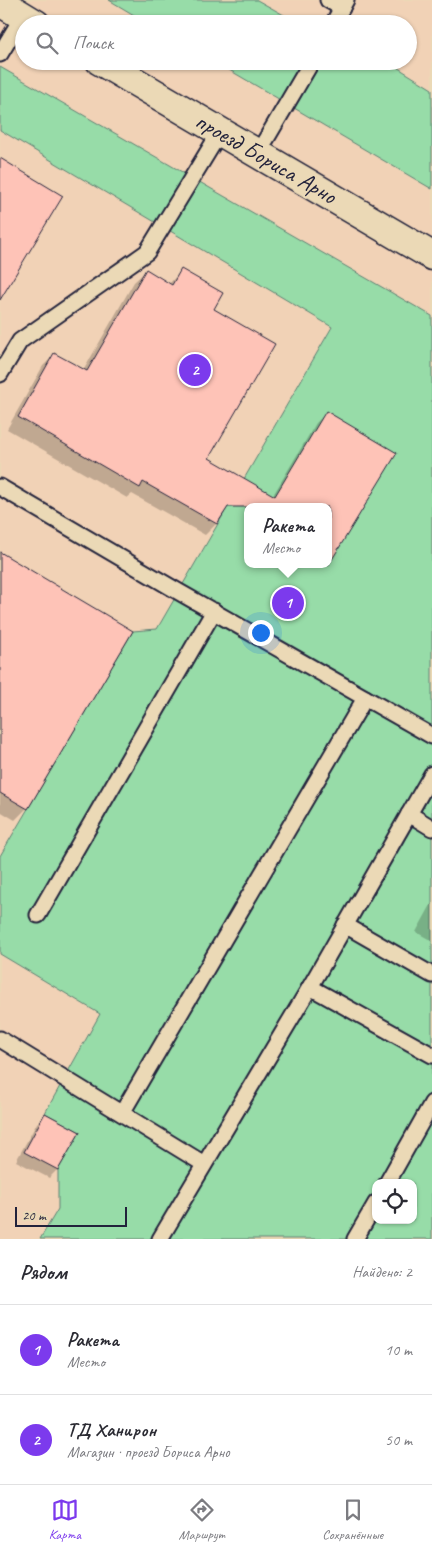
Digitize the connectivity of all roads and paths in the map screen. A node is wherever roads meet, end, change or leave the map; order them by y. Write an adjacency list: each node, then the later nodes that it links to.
1 (328, 0): 3 (lane)
2 (0, 2): 4 (street)
3 (344, 4): 5 (lane)
4 (22, 15)
5 (338, 15)
6 (15, 37): 7 (lane)
7 (0, 54)
8 (115, 70): 10 (street, проезд Бориса Арно)
9 (307, 70): 11 (lane)
10 (220, 132): 11 (street, проезд Бориса Арно); 13 (lane)
11 (258, 153): 12 (street, проезд Бориса Арно)
12 (432, 256)
13 (0, 374)
14 (0, 487): 15 (lane)
15 (214, 612): 16 (lane); 21 (lane)
16 (365, 698): 17 (lane); 28 (lane)
17 (432, 736)
18 (432, 774): 19 (lane)
19 (409, 814): 20 (lane); 22 (lane)
20 (432, 828)
21 (38, 916)
22 (345, 925): 23 (lane); 24 (lane)
23 (432, 975)
24 (310, 987): 26 (lane); 29 (lane)
25 (0, 1039): 28 (lane)
26 (432, 1055)
27 (432, 1103): 30 (lane)
28 (122, 1114): 29 (lane)
29 (204, 1164): 32 (lane)
30 (389, 1179)
31 (372, 1210): 33 (lane)
32 (160, 1239)
33 (355, 1239)

